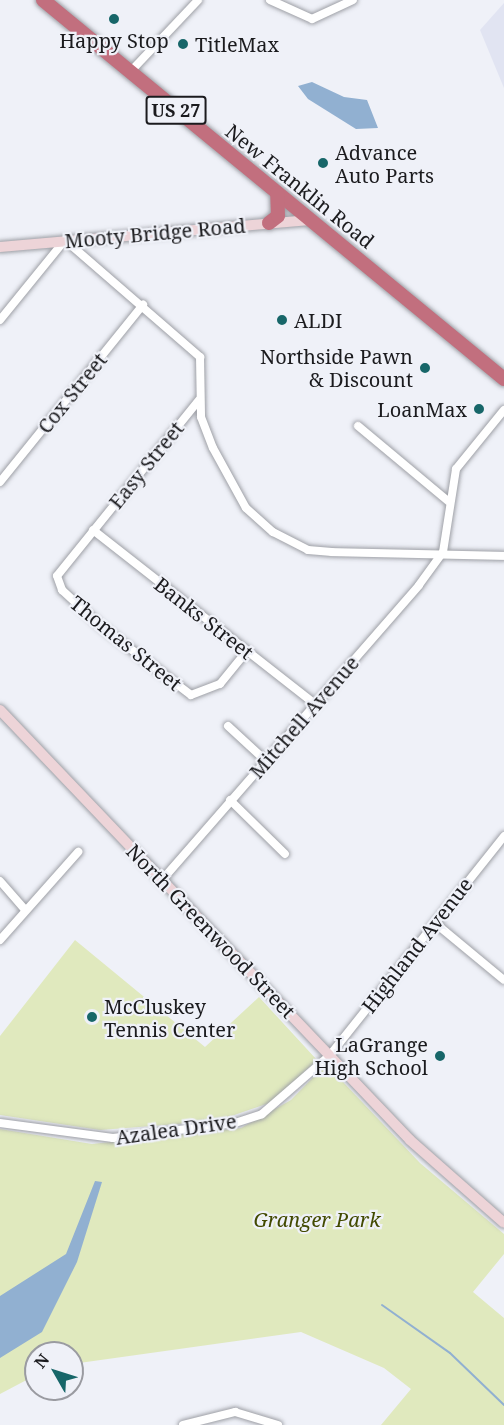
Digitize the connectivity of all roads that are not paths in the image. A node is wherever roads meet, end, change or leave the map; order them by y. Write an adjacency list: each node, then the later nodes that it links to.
1 (43, 0): 5 (highway, New Franklin Road / US 27)
2 (198, 0): 5 (street)
3 (270, 0): 4 (street)
4 (353, 0)
5 (130, 72): 6 (highway, New Franklin Road / US 27)
6 (277, 193): 7 (highway, New Franklin Road / US 27); 8 (highway)
7 (310, 220): 8 (main road, Mooty Bridge Road); 13 (highway, New Franklin Road / US 27)
8 (269, 223): 9 (main road, Mooty Bridge Road)
9 (65, 240): 10 (main road, Mooty Bridge Road); 11 (street); 12 (street)
10 (0, 247)
11 (143, 305): 14 (street); 17 (street, Cox Street)
12 (0, 320)
13 (504, 379)
14 (199, 400): 19 (street, Easy Street); 20 (street)
15 (504, 410): 18 (street)
16 (358, 426): 18 (street)
17 (0, 482)
18 (448, 501): 20 (street)
19 (93, 530): 22 (street, Banks Street); 22 (street, Thomas Street)
20 (443, 552): 21 (street); 23 (street, Mitchell Avenue)
21 (504, 556)
22 (246, 652): 23 (street, Banks Street)
23 (315, 704): 26 (street, Mitchell Avenue)
24 (0, 710): 31 (main road, North Greenwood Street)
25 (228, 726): 26 (street)
26 (266, 761): 27 (street, Mitchell Avenue)
27 (230, 800): 30 (street); 31 (street, Mitchell Avenue)
28 (504, 836): 34 (street, Highland Avenue)
29 (78, 852): 33 (street)
30 (285, 854)
31 (162, 880): 37 (main road, North Greenwood Street)
32 (0, 881): 33 (street)
33 (25, 910): 35 (street)
34 (435, 923): 36 (street); 37 (street, Highland Avenue)
35 (0, 940)
36 (504, 980)
37 (330, 1055): 38 (street, Azalea Drive); 39 (main road, North Greenwood Street)
38 (0, 1123)
39 (504, 1223)
40 (183, 1425): 41 (street)
41 (278, 1425)

